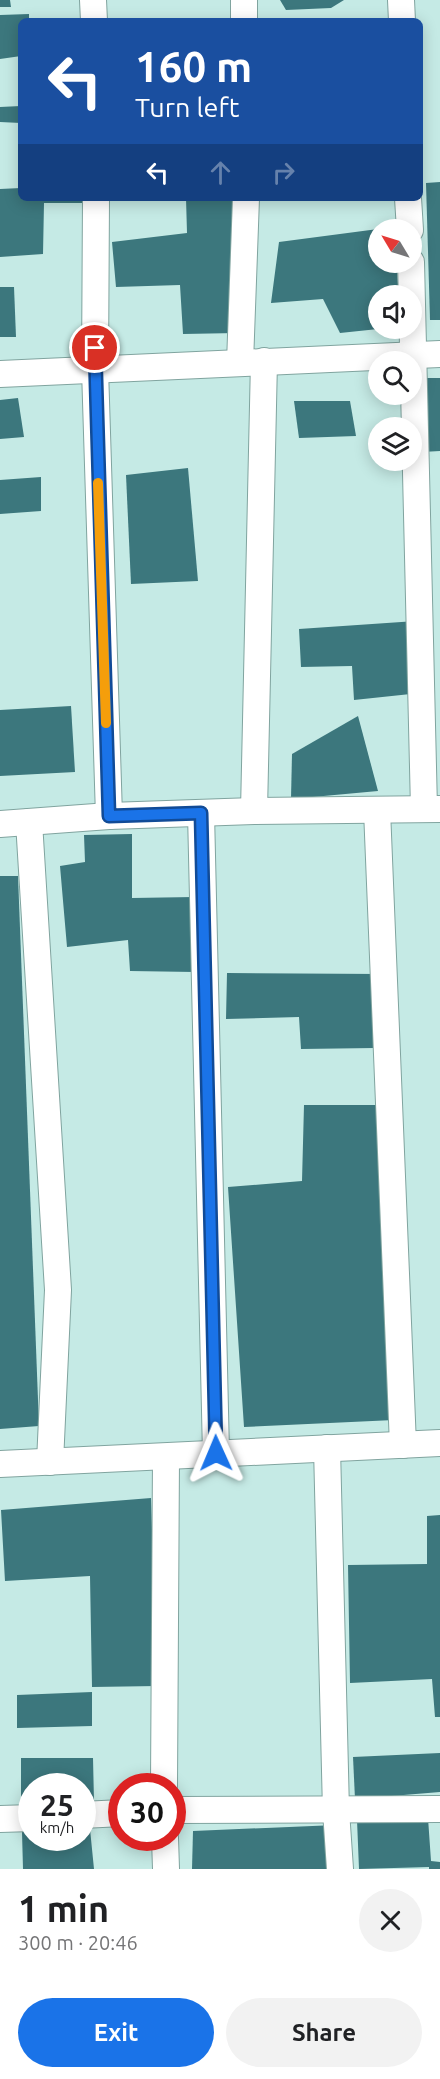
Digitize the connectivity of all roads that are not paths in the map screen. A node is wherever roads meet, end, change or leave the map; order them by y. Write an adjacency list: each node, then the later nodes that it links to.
1 (93, 0): 4 (street)
2 (244, 0): 5 (street)
3 (401, 0): 6 (street)
4 (94, 18)
5 (244, 18)
6 (402, 18)
7 (96, 201): 17 (street)
8 (246, 201): 16 (street)
9 (408, 201): 10 (street)
10 (409, 219)
11 (411, 273): 12 (street)
12 (414, 351)
13 (440, 354): 14 (street)
14 (422, 355)
15 (368, 357): 16 (street)
16 (252, 362): 17 (street); 22 (street)
17 (95, 369): 18 (street); 24 (street)
18 (0, 374)
19 (416, 405): 20 (street)
20 (432, 809): 21 (street)
21 (377, 810): 22 (street); 28 (street)
22 (254, 811): 23 (street)
23 (201, 813): 24 (street); 30 (street)
24 (109, 816): 25 (street)
25 (29, 822): 26 (street); 32 (street)
26 (0, 824)
27 (440, 1443): 28 (street)
28 (404, 1445): 29 (street)
29 (327, 1448): 30 (street); 37 (street)
30 (216, 1453): 31 (street)
31 (166, 1457): 32 (street); 34 (street)
32 (50, 1462): 33 (street)
33 (0, 1464)
34 (164, 1773)
35 (440, 1809): 37 (street)
36 (186, 1810): 37 (street)
37 (336, 1811): 42 (street)
38 (0, 1814): 39 (street)
39 (18, 1816)
40 (165, 1851): 41 (street)
41 (166, 1869)
42 (340, 1869)

